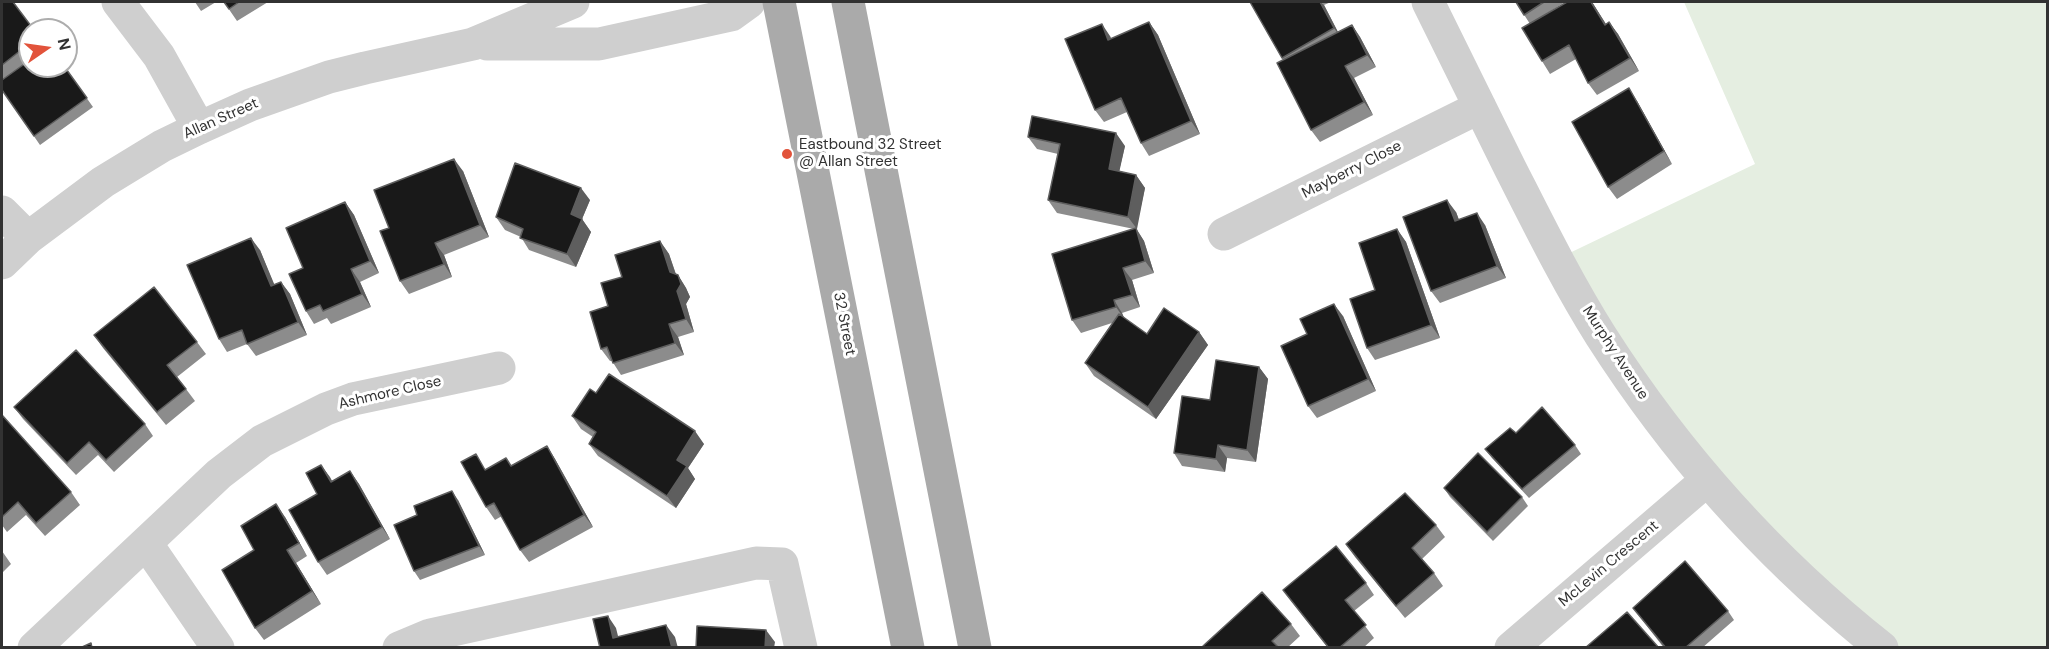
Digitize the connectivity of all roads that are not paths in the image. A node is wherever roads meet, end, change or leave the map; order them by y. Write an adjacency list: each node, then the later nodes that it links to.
1 (118, 2): 9 (street)
2 (573, 2): 7 (street, Allan Street)
3 (749, 2): 7 (street, Allan Street)
4 (779, 2): 22 (main road, 32 Street)
5 (848, 2): 23 (main road)
6 (1428, 2): 8 (street, Murphy Avenue)
7 (473, 44): 9 (street, Allan Street)
8 (1480, 107): 11 (street, Mayberry Close); 15 (street, Murphy Avenue)
9 (199, 129): 12 (street, Allan Street)
10 (2, 212): 12 (street)
11 (1224, 234)
12 (28, 238): 13 (street, Allan Street)
13 (2, 263)
14 (499, 368): 16 (street, Ashmore Close)
15 (1707, 480): 17 (street, Murphy Avenue); 24 (street, McLevin Crescent)
16 (146, 543): 18 (street, Ashmore Close); 19 (street)
17 (1871, 645)
18 (34, 648)
19 (218, 648)
20 (399, 648): 21 (street)
21 (801, 648)
22 (909, 648)
23 (975, 648)
24 (1511, 648)

